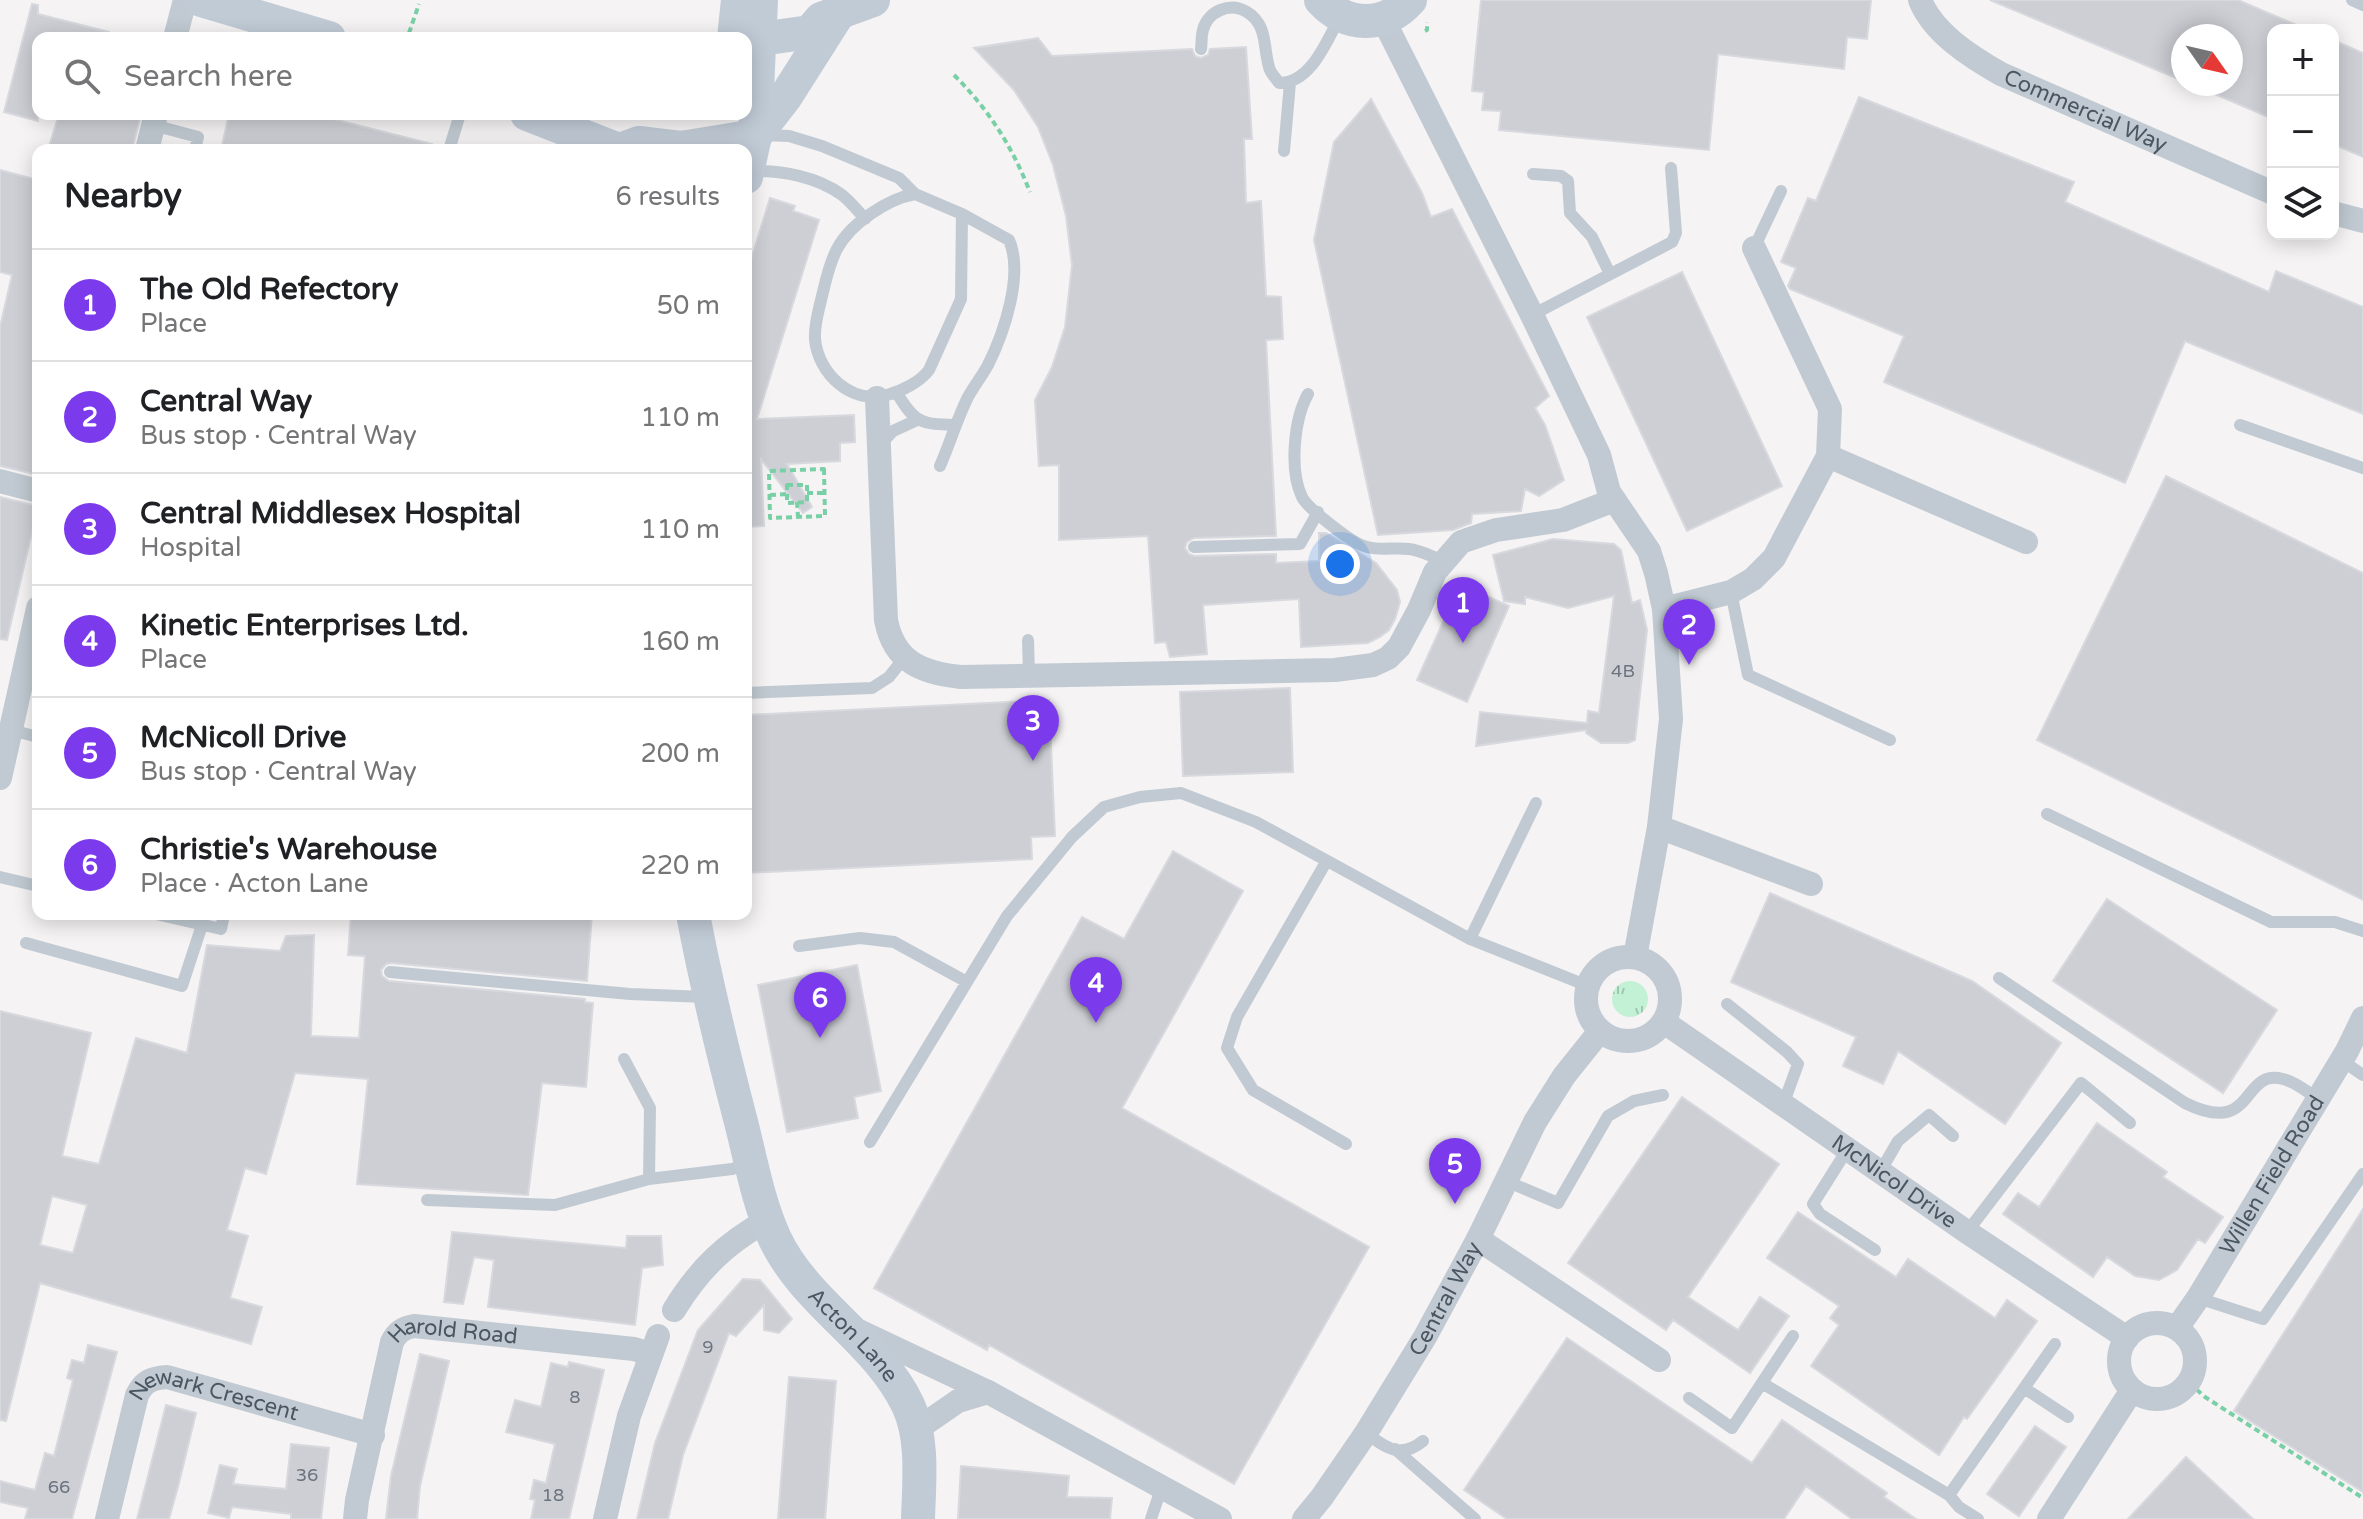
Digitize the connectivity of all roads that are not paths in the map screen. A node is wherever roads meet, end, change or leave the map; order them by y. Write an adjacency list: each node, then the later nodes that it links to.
1 (185, 0): 12 (street)
2 (201, 0): 9 (main road)
3 (873, 0): 10 (main road)
4 (1920, 0): 33 (street, Commercial Way)
5 (2352, 0): 6 (lane)
6 (2363, 5)
7 (1330, 8): 8 (main road); 15 (lane)
8 (1396, 9): 42 (street)
9 (256, 10): 13 (main road)
10 (830, 15): 11 (main road); 22 (main road)
11 (748, 22)
12 (177, 32)
13 (313, 32)
14 (1201, 49): 15 (lane)
15 (1290, 83): 29 (lane)
16 (752, 87): 22 (main road)
17 (154, 120): 23 (street)
18 (156, 120): 24 (lane)
19 (458, 120): 25 (lane)
20 (542, 120): 26 (main road)
21 (722, 135): 22 (main road); 27 (main road)
22 (755, 136): 28 (main road); 35 (lane)
23 (148, 144)
24 (196, 144)
25 (451, 144)
26 (604, 144)
27 (694, 144)
28 (752, 148)
29 (1284, 151)
30 (1671, 168): 41 (lane)
31 (752, 172): 38 (lane)
32 (1533, 174): 41 (lane)
33 (2267, 190)
34 (1781, 191): 40 (lane)
35 (915, 194): 36 (lane); 38 (lane)
36 (962, 214): 44 (lane); 46 (lane)
37 (2339, 215): 39 (street)
38 (865, 219): 44 (lane)
39 (2363, 221)
40 (1754, 248): 49 (street)
41 (1610, 274): 42 (lane)
42 (1532, 315): 54 (street)
43 (1308, 394): 55 (lane)
44 (887, 395): 45 (lane); 48 (street)
45 (917, 420): 46 (lane); 48 (lane)
46 (956, 425): 50 (lane)
47 (2240, 425): 51 (lane)
48 (878, 448): 63 (street)
49 (1828, 456): 56 (street); 59 (street)
50 (940, 466)
51 (2363, 468)
52 (0, 481): 53 (street)
53 (32, 489)
54 (1614, 500): 58 (street); 60 (street)
55 (1318, 512): 57 (lane); 58 (lane)
56 (2026, 542)
57 (1194, 547)
58 (1444, 561): 64 (street)
59 (1731, 592): 60 (street); 68 (lane)
60 (1664, 609): 72 (street)
61 (32, 635): 66 (street)
62 (1028, 640): 64 (lane)
63 (904, 658): 64 (street); 65 (lane)
64 (1029, 676)
65 (752, 693)
66 (11, 730): 67 (lane); 69 (street)
67 (32, 735)
68 (1890, 740)
69 (0, 778)
70 (1536, 803): 82 (lane)
71 (2047, 814): 81 (lane)
72 (1659, 827): 75 (street); 85 (street)
73 (1326, 862): 82 (lane); 88 (lane); 104 (lane)
74 (0, 877): 76 (lane)
75 (1811, 884)
76 (32, 885)
77 (181, 920): 80 (lane)
78 (223, 920): 80 (lane)
79 (694, 920): 90 (main road, Acton Lane)
80 (202, 925): 83 (lane)
81 (2363, 931)
82 (1470, 939): 89 (lane)
83 (26, 943)
84 (799, 946): 88 (lane)
85 (1635, 957): 89 (street); 93 (street)
86 (390, 972): 90 (lane)
87 (1999, 978): 99 (lane)
88 (967, 982): 103 (lane)
89 (1588, 986): 94 (street)
90 (709, 997): 106 (main road, Acton Lane)
91 (1727, 1004): 100 (lane)
92 (2363, 1018): 96 (street, Willen Field Road)
93 (1664, 1022): 94 (street); 100 (street, McNicol Drive)
94 (1600, 1031): 110 (street, Central Way)
95 (624, 1059): 109 (lane)
96 (2341, 1060): 97 (lane); 99 (street, Willen Field Road)
97 (2363, 1075)
98 (1663, 1095): 110 (lane)
99 (2316, 1098): 116 (street, Willen Field Road)
100 (1783, 1105): 105 (street, McNicol Drive)
101 (2130, 1123): 113 (lane)
102 (1953, 1136): 107 (lane)
103 (870, 1142)
104 (1346, 1144)
105 (1847, 1150): 107 (street, McNicol Drive); 115 (lane)
106 (751, 1163): 109 (lane); 112 (main road, Acton Lane)
107 (1880, 1172): 113 (street, McNicol Drive)
108 (2363, 1174): 116 (lane)
109 (649, 1179): 111 (lane)
110 (1506, 1181): 114 (street, Central Way)
111 (427, 1200)
112 (768, 1220): 117 (street); 118 (main road, Acton Lane)
113 (1967, 1232): 121 (street, McNicol Drive)
114 (1478, 1239): 123 (street); 131 (street, Central Way)
115 (1875, 1250)
116 (2198, 1298): 119 (street, Willen Field Road)
117 (674, 1310)
118 (842, 1323): 127 (street); 130 (main road, Acton Lane)
119 (2177, 1328): 121 (street); 126 (street)
120 (1793, 1336): 124 (lane)
121 (2127, 1338): 126 (street)
122 (2055, 1344): 125 (lane)
123 (1659, 1360)
124 (1762, 1383): 128 (lane); 136 (lane)
125 (2024, 1388): 129 (lane); 136 (lane)
126 (2132, 1390): 148 (street)
127 (988, 1392): 130 (street); 135 (street)
128 (1689, 1398)
129 (2068, 1417)
130 (916, 1430): 141 (main road, Acton Lane)
131 (1366, 1433): 134 (lane); 144 (street, Central Way)
132 (373, 1435): 138 (street, Newark Crescent); 139 (street, Harold Road); 140 (street, Harold Road)
133 (1423, 1441): 134 (lane)
134 (1395, 1449): 145 (lane)
135 (1162, 1486): 142 (lane); 143 (street)
136 (1949, 1495): 137 (lane)
137 (1959, 1507): 146 (lane); 147 (lane)
138 (107, 1519)
139 (355, 1519)
140 (605, 1519)
141 (918, 1519)
142 (1151, 1519)
143 (1220, 1519)
144 (1304, 1519)
145 (1475, 1519)
146 (1951, 1519)
147 (1978, 1519)
148 (2049, 1519)

